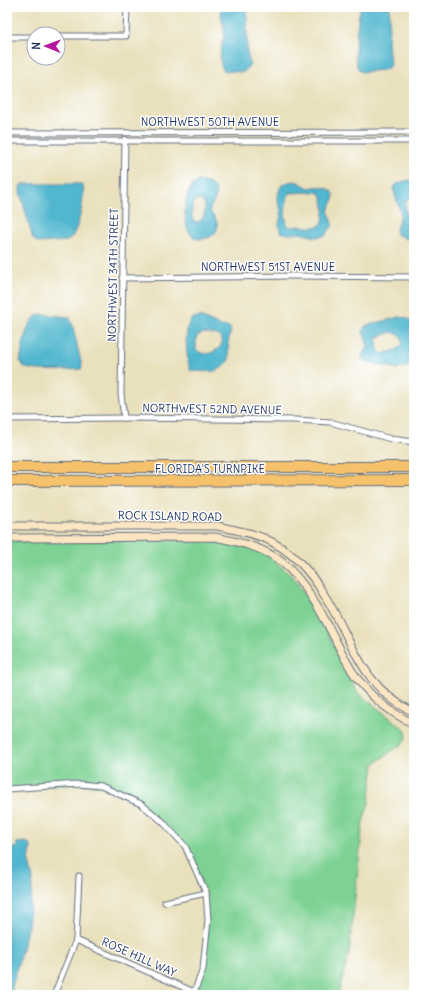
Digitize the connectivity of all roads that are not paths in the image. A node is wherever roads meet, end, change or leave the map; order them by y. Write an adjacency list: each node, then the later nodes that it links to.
1 (127, 7): 2 (street)
2 (66, 36)
3 (7, 37): 4 (street)
4 (26, 37)
5 (7, 132): 11 (street, NORTHWEST 50TH AVENUE)
6 (188, 132): 7 (street, NORTHWEST 50TH AVENUE); 11 (street, NORTHWEST 50TH AVENUE); 14 (street)
7 (248, 132): 8 (street, NORTHWEST 50TH AVENUE); 15 (street)
8 (305, 132): 9 (street, NORTHWEST 50TH AVENUE); 16 (street)
9 (360, 132): 10 (street, NORTHWEST 50TH AVENUE); 17 (street)
10 (414, 132)
11 (125, 133): 13 (street, NORTHWEST 34TH STREET)
12 (7, 141): 13 (street, NORTHWEST 50TH AVENUE)
13 (125, 141): 14 (street, NORTHWEST 50TH AVENUE); 20 (street, NORTHWEST 34TH STREET)
14 (188, 141): 15 (street, NORTHWEST 50TH AVENUE)
15 (248, 141): 16 (street, NORTHWEST 50TH AVENUE)
16 (305, 141): 17 (street, NORTHWEST 50TH AVENUE)
17 (360, 141): 18 (street, NORTHWEST 50TH AVENUE)
18 (414, 141)
19 (414, 277): 20 (street, NORTHWEST 51ST AVENUE)
20 (122, 278): 21 (street, NORTHWEST 34TH STREET)
21 (124, 418): 22 (street, NORTHWEST 52ND AVENUE); 23 (street, NORTHWEST 52ND AVENUE)
22 (7, 419)
23 (414, 442)
24 (7, 467): 25 (highway, FLORIDA'S TURNPIKE)
25 (414, 467)
26 (414, 480): 27 (highway, FLORIDA'S TURNPIKE)
27 (7, 481)
28 (7, 526): 30 (main road, ROCK ISLAND ROAD)
29 (7, 538): 31 (main road, ROCK ISLAND ROAD)
30 (414, 712)
31 (414, 724)
32 (7, 788): 34 (street)
33 (79, 876): 36 (street)
34 (206, 893): 35 (street); 37 (street)
35 (165, 902)
36 (76, 940): 37 (street, ROSE HILL WAY); 38 (street)
37 (193, 993)
38 (54, 995)

